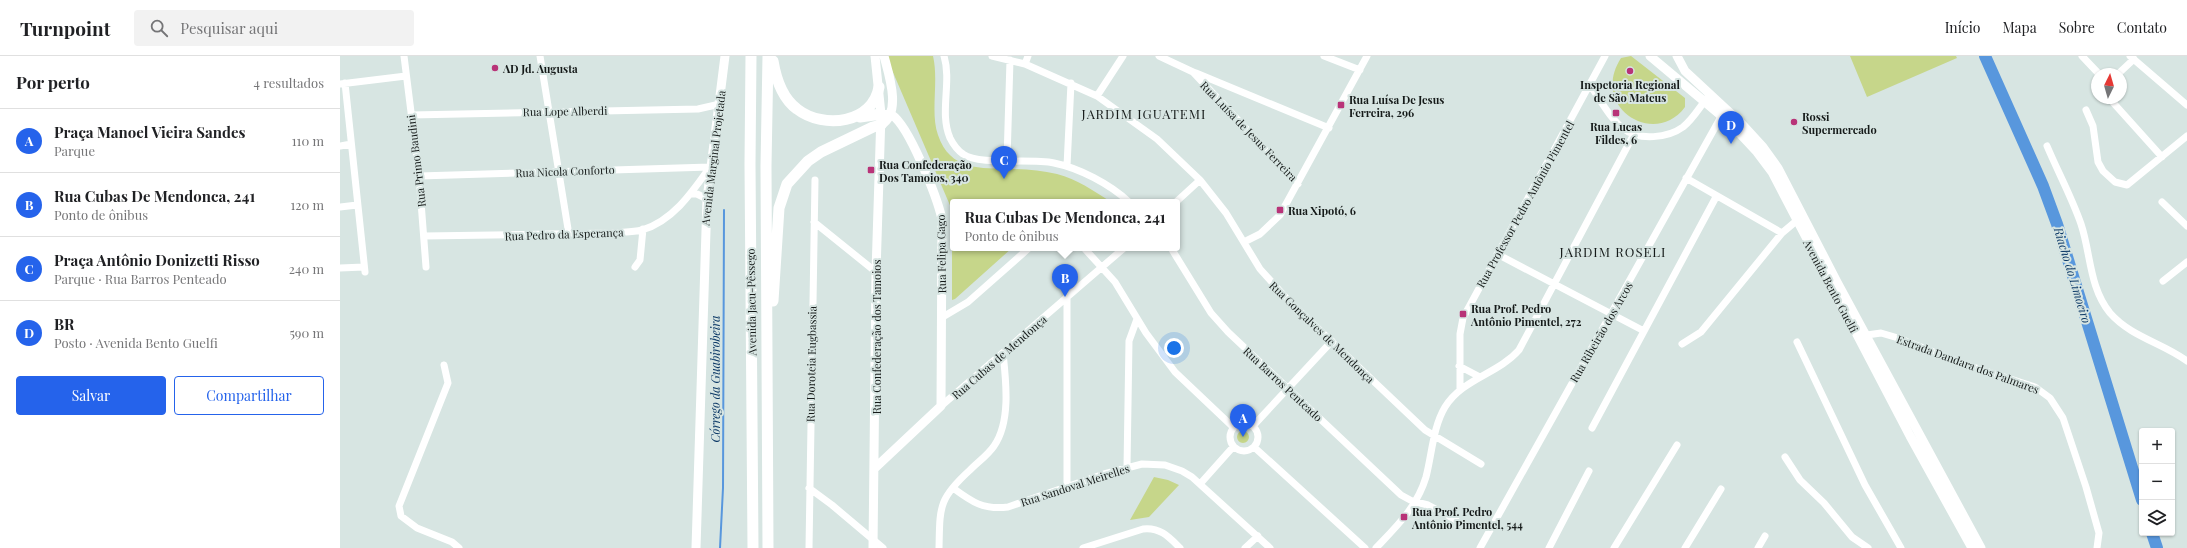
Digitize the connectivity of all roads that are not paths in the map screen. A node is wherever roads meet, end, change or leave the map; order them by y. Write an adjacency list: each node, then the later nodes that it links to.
1 (404, 56): 27 (street, Rua Primo Baudini)
2 (540, 56): 38 (street)
3 (725, 56): 34 (main road, Avenida Marginal Projetada)
4 (752, 56): 130 (highway, Avenida Jacu-Pêssego)
5 (768, 56): 92 (highway, Avenida Jacu-Pêssego)
6 (772, 56): 42 (highway)
7 (875, 56): 31 (main road, Rua Confederação dos Tamoios)
8 (884, 56): 41 (main road, Rua Confederação dos Tamoios)
9 (944, 56): 50 (street)
10 (992, 56): 21 (street, Rua Gonçalves de Mendonça)
11 (1028, 56): 22 (street)
12 (1123, 56): 32 (street)
13 (1159, 56): 26 (street, Rua Luísa de Jesus Ferreira)
14 (1324, 56): 25 (street)
15 (1367, 56): 25 (street, Rua Luísa de Jesus Ferreira)
16 (1605, 56): 30 (street, Rua Professor Pedro Antônio Pimentel)
17 (1650, 56): 33 (main road, Avenida Bento Guelfi)
18 (1677, 56): 33 (main road, Avenida Bento Guelfi)
19 (2082, 56): 23 (street)
20 (2132, 58): 24 (street); 36 (street)
21 (1010, 60): 22 (street, Rua Gonçalves de Mendonça); 50 (street)
22 (1025, 64): 29 (street, Rua Gonçalves de Mendonça)
23 (2093, 68)
24 (2123, 68)
25 (1360, 70): 43 (street, Rua Luísa de Jesus Ferreira)
26 (1192, 72): 43 (street); 58 (street, Rua Luísa de Jesus Ferreira)
27 (406, 76): 28 (street); 39 (street, Rua Primo Baudini)
28 (342, 83): 46 (street)
29 (1070, 83): 32 (street, Rua Gonçalves de Mendonça); 51 (street)
30 (1590, 85): 44 (street); 79 (street, Rua Professor Pedro Antônio Pimentel)
31 (879, 87): 41 (main road, Rua Confederação dos Tamoios); 42 (highway)
32 (1097, 96): 57 (street, Rua Gonçalves de Mendonça)
33 (1704, 100): 40 (main road, Avenida Bento Guelfi); 44 (street); 67 (main road, Avenida Bento Guelfi)
34 (720, 104): 38 (street, Rua Lope Alberdi); 52 (main road, Avenida Marginal Projetada)
35 (2115, 104): 49 (street)
36 (2187, 105)
37 (2086, 110): 49 (street)
38 (549, 112): 39 (street, Rua Lope Alberdi); 53 (street)
39 (411, 115): 54 (street, Rua Primo Baudini)
40 (1722, 115): 55 (street, Rua Ribeirão dos Arcos); 67 (main road, Avenida Bento Guelfi)
41 (885, 118): 42 (highway); 85 (main road, Rua Confederação dos Tamoios); 90 (main road, Rua Felipa Gago); 92 (highway)
42 (849, 119)
43 (1329, 128): 58 (street, Rua Luísa de Jesus Ferreira)
44 (1634, 134): 87 (street)
45 (2187, 136): 49 (street)
46 (351, 144): 47 (street); 65 (street)
47 (340, 146)
48 (2047, 146): 99 (street)
49 (2162, 157)
50 (1007, 160): 51 (street)
51 (1067, 166): 62 (street)
52 (710, 167): 53 (street, Rua Nicola Conforto); 59 (street, Rua Pedro da Esperança); 61 (main road, Avenida Marginal Projetada)
53 (559, 171): 54 (street, Rua Nicola Conforto); 72 (street)
54 (419, 176): 73 (street, Rua Primo Baudini)
55 (1686, 178): 60 (street); 89 (street, Rua Ribeirão dos Arcos)
56 (815, 180): 68 (street, Rua Doroteia Eugbassia)
57 (1200, 180): 63 (street); 74 (street, Rua Gonçalves de Mendonça)
58 (1298, 184): 74 (street)
59 (691, 194): 61 (street); 70 (street, Rua Pedro da Esperança)
60 (1716, 197): 71 (street); 93 (street)
61 (707, 199): 129 (main road, Avenida Marginal Projetada)
62 (1126, 199)
63 (1179, 199)
64 (2162, 202): 69 (street)
65 (358, 205): 66 (street); 84 (street)
66 (340, 207)
67 (1800, 218): 71 (street); 94 (main road, Avenida Bento Guelfi); 149 (main road, Avenida Bento Guelfi)
68 (814, 222): 85 (street); 119 (street, Rua Doroteia Eugbassia)
69 (2187, 226)
70 (644, 229): 72 (street, Rua Pedro da Esperança); 83 (street)
71 (1782, 233): 97 (street)
72 (569, 235): 73 (street, Rua Pedro da Esperança)
73 (424, 236): 82 (street, Rua Primo Baudini)
74 (1244, 242): 95 (street, Rua Gonçalves de Mendonça)
75 (1026, 251): 90 (street)
76 (1087, 251): 81 (street)
77 (1120, 251): 81 (street, Rua Cubas de Mendonça)
78 (1173, 251): 103 (street, Rua Barros Penteado)
79 (1497, 254): 87 (street); 101 (street, Rua Professor Pedro Antônio Pimentel)
80 (2187, 262): 86 (street)
81 (1103, 266): 88 (street, Rua Cubas de Mendonça); 91 (street)
82 (426, 267)
83 (636, 267)
84 (340, 268)
85 (876, 272): 116 (main road, Rua Confederação dos Tamoios)
86 (2163, 281)
87 (1554, 284): 89 (street); 102 (street)
88 (1067, 299): 98 (street, Rua Cubas de Mendonça); 121 (street)
89 (1611, 314): 93 (street); 142 (street, Rua Ribeirão dos Arcos)
90 (941, 318): 105 (main road, Rua Felipa Gago)
91 (1138, 319): 107 (street); 115 (street)
92 (766, 329): 131 (highway, Avenida Jacu-Pêssego)
93 (1644, 331): 108 (street)
94 (1867, 335): 150 (main road, Avenida Bento Guelfi); 151 (street, Estrada Dandara dos Palmares)
95 (1332, 341): 103 (street); 109 (street, Rua Gonçalves de Mendonça)
96 (1797, 342): 148 (street)
97 (1682, 344)
98 (1003, 353): 105 (street, Rua Cubas de Mendonça); 120 (street)
99 (2187, 361)
100 (444, 365): 128 (street)
101 (1459, 366): 102 (street); 104 (street, Rua Professor Pedro Antônio Pimentel)
102 (1480, 377): 104 (street)
103 (1287, 389): 106 (street); 123 (street, Rua Barros Penteado)
104 (1460, 389): 109 (street)
105 (941, 406): 116 (main road, Rua Cubas de Mendonça)
106 (1253, 426): 107 (street); 112 (street)
107 (1233, 427): 111 (street)
108 (1592, 428)
109 (1435, 436): 114 (street, Rua Gonçalves de Mendonça); 123 (street)
110 (1677, 445): 144 (street)
111 (1233, 447): 112 (street); 118 (street)
112 (1254, 447): 140 (street)
113 (1785, 457): 147 (street)
114 (1481, 464)
115 (1127, 467): 118 (street, Rua Sandoval Meirelles); 121 (street, Rua Sandoval Meirelles)
116 (875, 468): 127 (main road, Rua Confederação dos Tamoios)
117 (1589, 471): 143 (street)
118 (1200, 484): 125 (street, Rua Sandoval Meirelles)
119 (808, 488): 127 (street); 132 (street, Rua Doroteia Eugbassia)
120 (953, 488): 121 (street, Rua Sandoval Meirelles); 135 (street)
121 (1066, 488)
122 (1721, 489): 145 (street)
123 (1415, 502): 124 (street, Rua Barros Penteado); 141 (street)
124 (1456, 520)
125 (1258, 536): 138 (street); 139 (street, Rua Sandoval Meirelles)
126 (1765, 536): 146 (street)
127 (873, 538): 133 (main road, Rua Confederação dos Tamoios); 134 (street)
128 (459, 548)
129 (696, 548)
130 (753, 548)
131 (768, 548)
132 (809, 548)
133 (873, 548)
134 (883, 548)
135 (939, 548)
136 (1083, 548): 137 (street)
137 (1180, 548)
138 (1245, 548)
139 (1270, 548)
140 (1365, 548)
141 (1376, 548)
142 (1480, 548)
143 (1549, 548)
144 (1614, 548)
145 (1685, 548)
146 (1758, 548)
147 (1868, 548)
148 (1901, 548)
149 (1972, 548)
150 (1981, 548)
151 (2097, 548)

